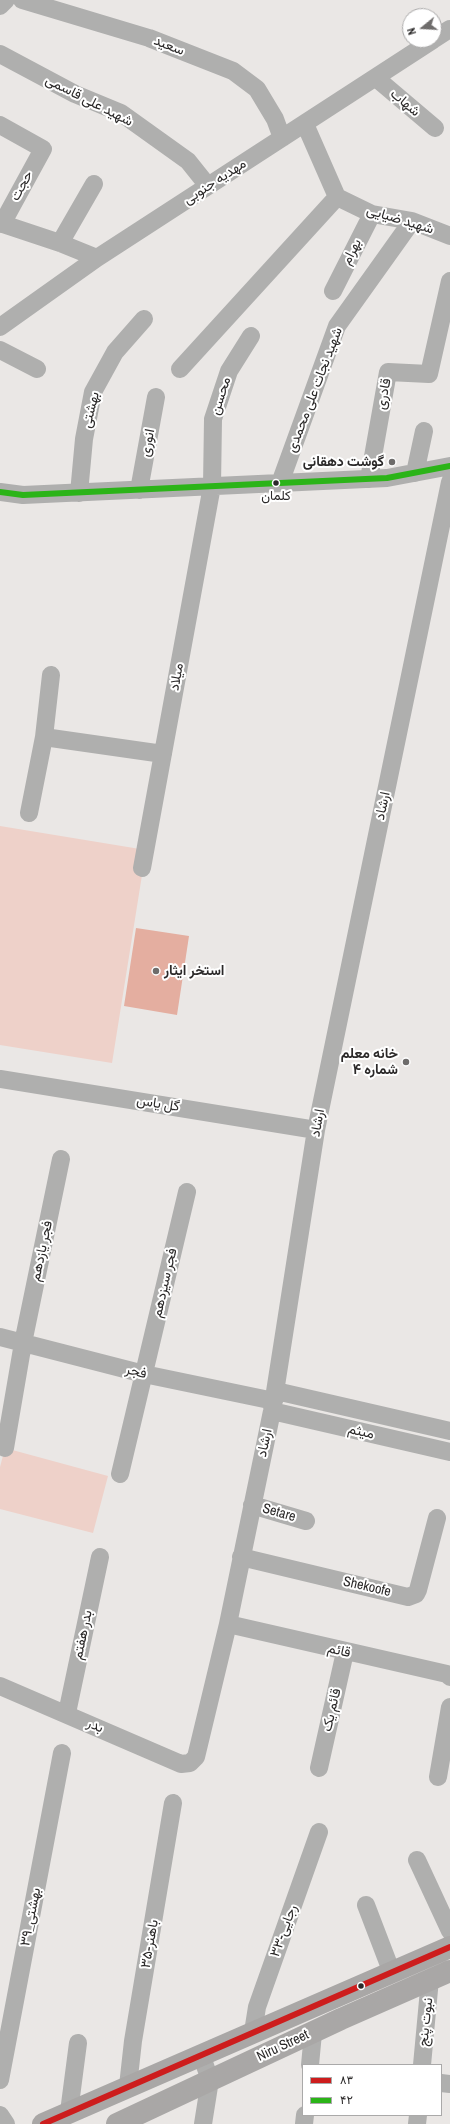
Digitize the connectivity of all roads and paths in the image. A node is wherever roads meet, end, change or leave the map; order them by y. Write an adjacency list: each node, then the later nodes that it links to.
1 (6, 0): 3 (street)
2 (22, 0): 10 (street, سعید)
3 (0, 6)
4 (424, 48): 6 (street, مهدیه جنوبی)
5 (0, 54): 12 (street, شهید علی قاسمی)
6 (376, 78): 7 (street, مهدیه جنوبی); 9 (street, شهاب)
7 (305, 124): 10 (street, مهدیه جنوبی); 13 (street)
8 (0, 125): 16 (street, حجت)
9 (435, 128)
10 (282, 138): 12 (street, مهدیه جنوبی)
11 (94, 184): 18 (street)
12 (208, 186): 19 (street, مهدیه جنوبی)
13 (337, 197): 14 (street, شهید ضیایی); 26 (street)
14 (372, 214): 15 (street, شهید ضیایی); 21 (street, بهرام)
15 (412, 221): 17 (street, شهید ضیایی); 34 (street, شهید نجات علی محمدی)
16 (1, 224): 18 (street)
17 (450, 236)
18 (60, 243): 19 (street)
19 (97, 258): 23 (street, مهدیه جنوبی)
20 (450, 282): 32 (street, قادری)
21 (333, 291)
22 (144, 319): 38 (street, بهشتی)
23 (0, 327)
24 (251, 336): 35 (street, محسن)
25 (0, 350): 27 (street)
26 (180, 368)
27 (37, 369)
28 (156, 397): 36 (street, انوری)
29 (424, 431): 31 (street)
30 (450, 466): 31 (street)
31 (415, 473): 32 (street)
32 (368, 479): 34 (street)
33 (450, 482): 45 (street, ارشاد)
34 (280, 483): 35 (street)
35 (212, 486): 36 (street); 41 (street, میلاد)
36 (139, 490): 38 (street)
37 (0, 492): 38 (street)
38 (79, 493)
39 (51, 676): 40 (street)
40 (44, 737): 41 (street); 42 (street)
41 (163, 754): 43 (street, میلاد)
42 (29, 814)
43 (142, 868)
44 (0, 1079): 45 (street, گل یاس)
45 (316, 1130): 52 (street, ارشاد)
46 (61, 1159): 49 (street, فجر یازدهم)
47 (187, 1192): 50 (street, فجر سیزدهم)
48 (0, 1337): 49 (street, فجر)
49 (23, 1343): 50 (street, فجر); 55 (street, فجر یازدهم)
50 (144, 1374): 52 (street, فجر); 57 (street, فجر سیزدهم)
51 (300, 1396): 52 (street, میثم); 53 (street); 54 (street, میثم)
52 (274, 1401): 53 (street, میثم); 58 (street, ارشاد)
53 (296, 1417): 56 (street, میثم)
54 (450, 1431)
55 (5, 1448)
56 (450, 1452)
57 (120, 1474)
58 (252, 1505): 60 (street, Setare); 62 (street, ارشاد)
59 (437, 1518): 62 (street, Shekoofe)
60 (306, 1521)
61 (100, 1557): 68 (street, بدر هفتم)
62 (241, 1557): 63 (street, ارشاد)
63 (228, 1624): 64 (street, قائم); 70 (street, ارشاد)
64 (345, 1652): 65 (street, قائم); 71 (street, قائم یک)
65 (450, 1677)
66 (0, 1686): 68 (street, بدر)
67 (450, 1707): 72 (street)
68 (67, 1714): 70 (street, بدر)
69 (62, 1753): 88 (street, ۳۹_بهشتی)
70 (190, 1763)
71 (319, 1768)
72 (438, 1777)
73 (174, 1803): 90 (street, ۳۵-باهنر)
74 (319, 1832): 82 (street, ۳۳-رجایی)
75 (418, 1860): 77 (street)
76 (366, 1905): 80 (street)
77 (450, 1931)
78 (450, 1947): 80 (main road, Niru Street)
79 (450, 1971): 81 (main road, Niru Street)
80 (392, 1973): 82 (main road, Niru Street)
81 (430, 1979): 83 (main road, Niru Street); 87 (street, نبوت پنج)
82 (253, 2032): 85 (main road, Niru Street)
83 (313, 2033): 86 (street); 89 (main road, Niru Street)
84 (78, 2043): 91 (street)
85 (201, 2054): 89 (street); 90 (main road, Niru Street)
86 (310, 2064)
87 (422, 2064)
88 (0, 2080)
89 (210, 2080): 95 (main road, Niru Street); 96 (street)
90 (128, 2086): 91 (main road, Niru Street)
91 (69, 2112): 94 (main road, Niru Street)
92 (0, 2115): 93 (street)
93 (6, 2124)
94 (43, 2124)
95 (117, 2124)
96 (203, 2124)

